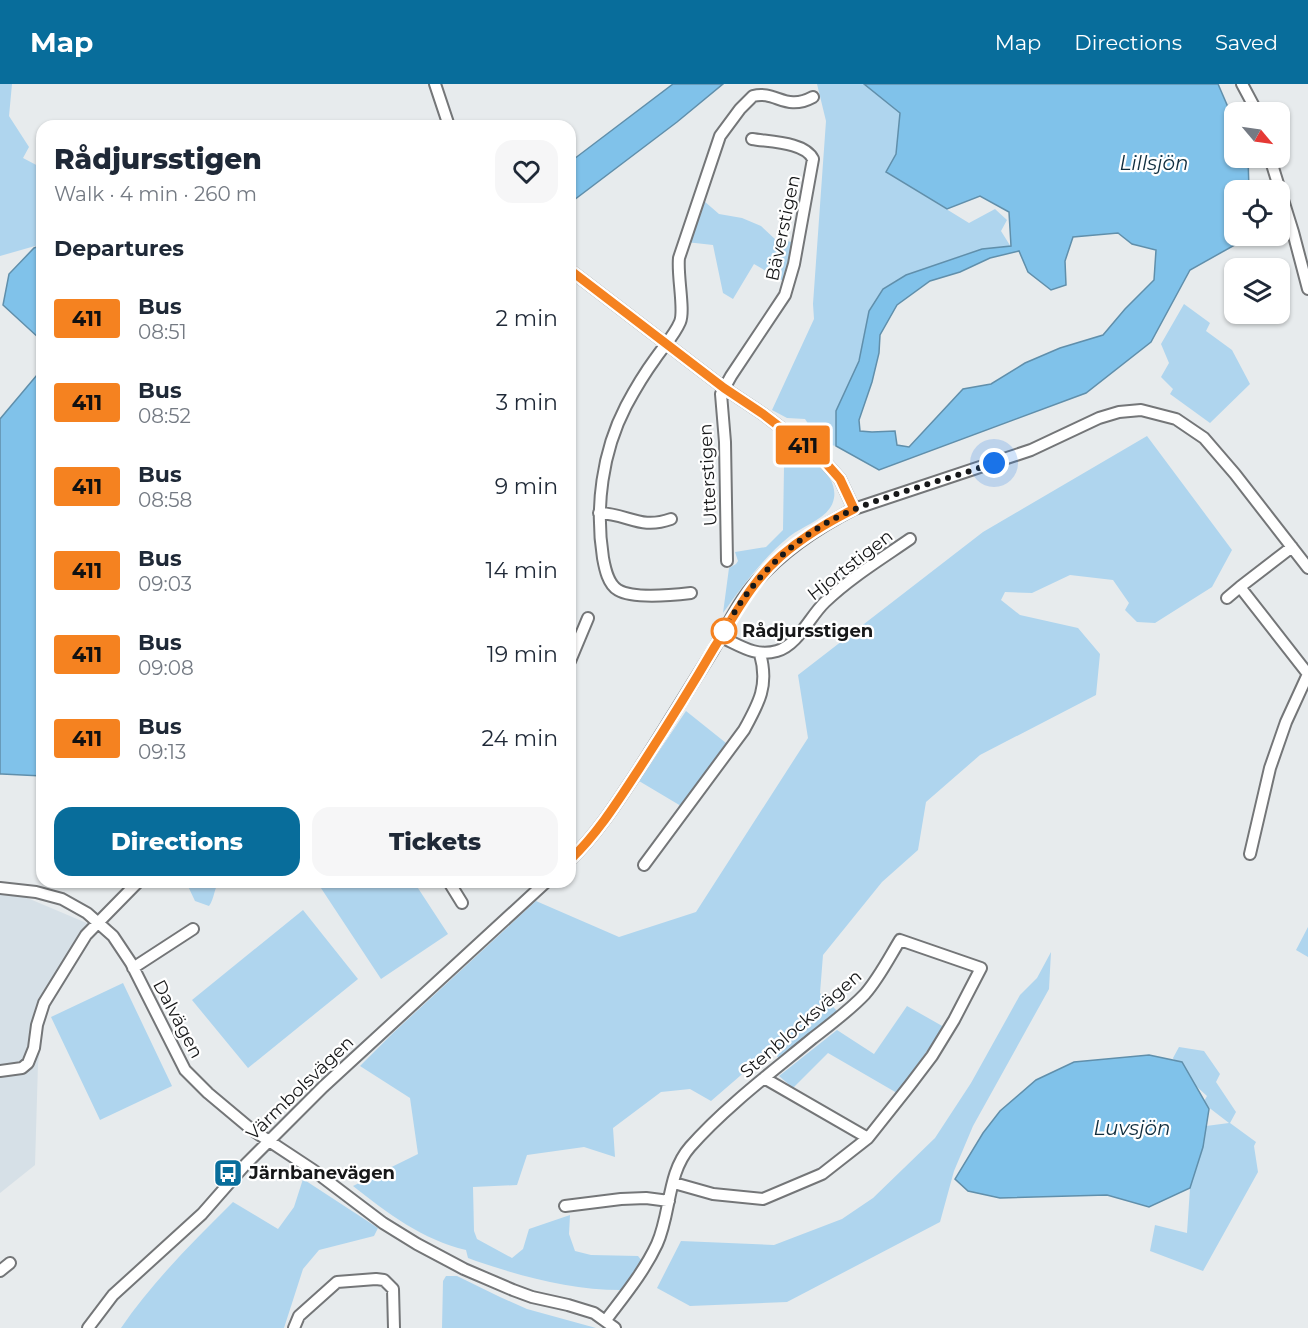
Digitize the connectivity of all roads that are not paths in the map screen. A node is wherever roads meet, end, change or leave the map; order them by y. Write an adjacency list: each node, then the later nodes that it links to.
1 (435, 84): 5 (street)
2 (1242, 84): 4 (street)
3 (813, 97): 10 (street)
4 (1252, 102)
5 (447, 120)
6 (752, 139): 11 (street, Bäverstigen)
7 (1273, 168): 9 (street)
8 (576, 275): 10 (street)
9 (1308, 289)
10 (666, 344): 11 (street); 13 (street)
11 (724, 388): 12 (street); 17 (street, Utterstigen)
12 (854, 509): 16 (street); 23 (street)
13 (600, 513): 14 (street); 20 (street)
14 (671, 519)
15 (910, 539): 25 (street, Hjortstigen)
16 (1292, 547): 18 (street); 19 (street)
17 (727, 561)
18 (1308, 568)
19 (1240, 587): 21 (street); 27 (street)
20 (691, 593)
21 (1227, 598)
22 (588, 618): 24 (street)
23 (721, 638): 25 (street); 26 (street)
24 (576, 647)
25 (760, 654): 28 (street)
26 (576, 854)
27 (1250, 854)
28 (644, 865)
29 (0, 888): 34 (street, Dalvägen)
30 (132, 888): 34 (street)
31 (453, 888): 33 (street)
32 (539, 888): 40 (street, Värmbolsvägen)
33 (462, 903)
34 (100, 923): 36 (street, Dalvägen); 37 (street)
35 (193, 929): 36 (street)
36 (133, 968): 40 (street, Dalvägen)
37 (0, 1071)
38 (764, 1078): 39 (street); 39 (street, Stenblocksvägen); 41 (street, Stenblocksvägen)
39 (867, 1138): 41 (street, Stenblocksvägen)
40 (269, 1142): 46 (street); 47 (street, Värmbolsvägen)
41 (674, 1183): 42 (street, Stenblocksvägen)
42 (669, 1201): 43 (street); 46 (street, Stenblocksvägen)
43 (565, 1206)
44 (10, 1263): 45 (street)
45 (0, 1272)
46 (610, 1324)
47 (88, 1328)
48 (294, 1328): 49 (street)
49 (394, 1328)

